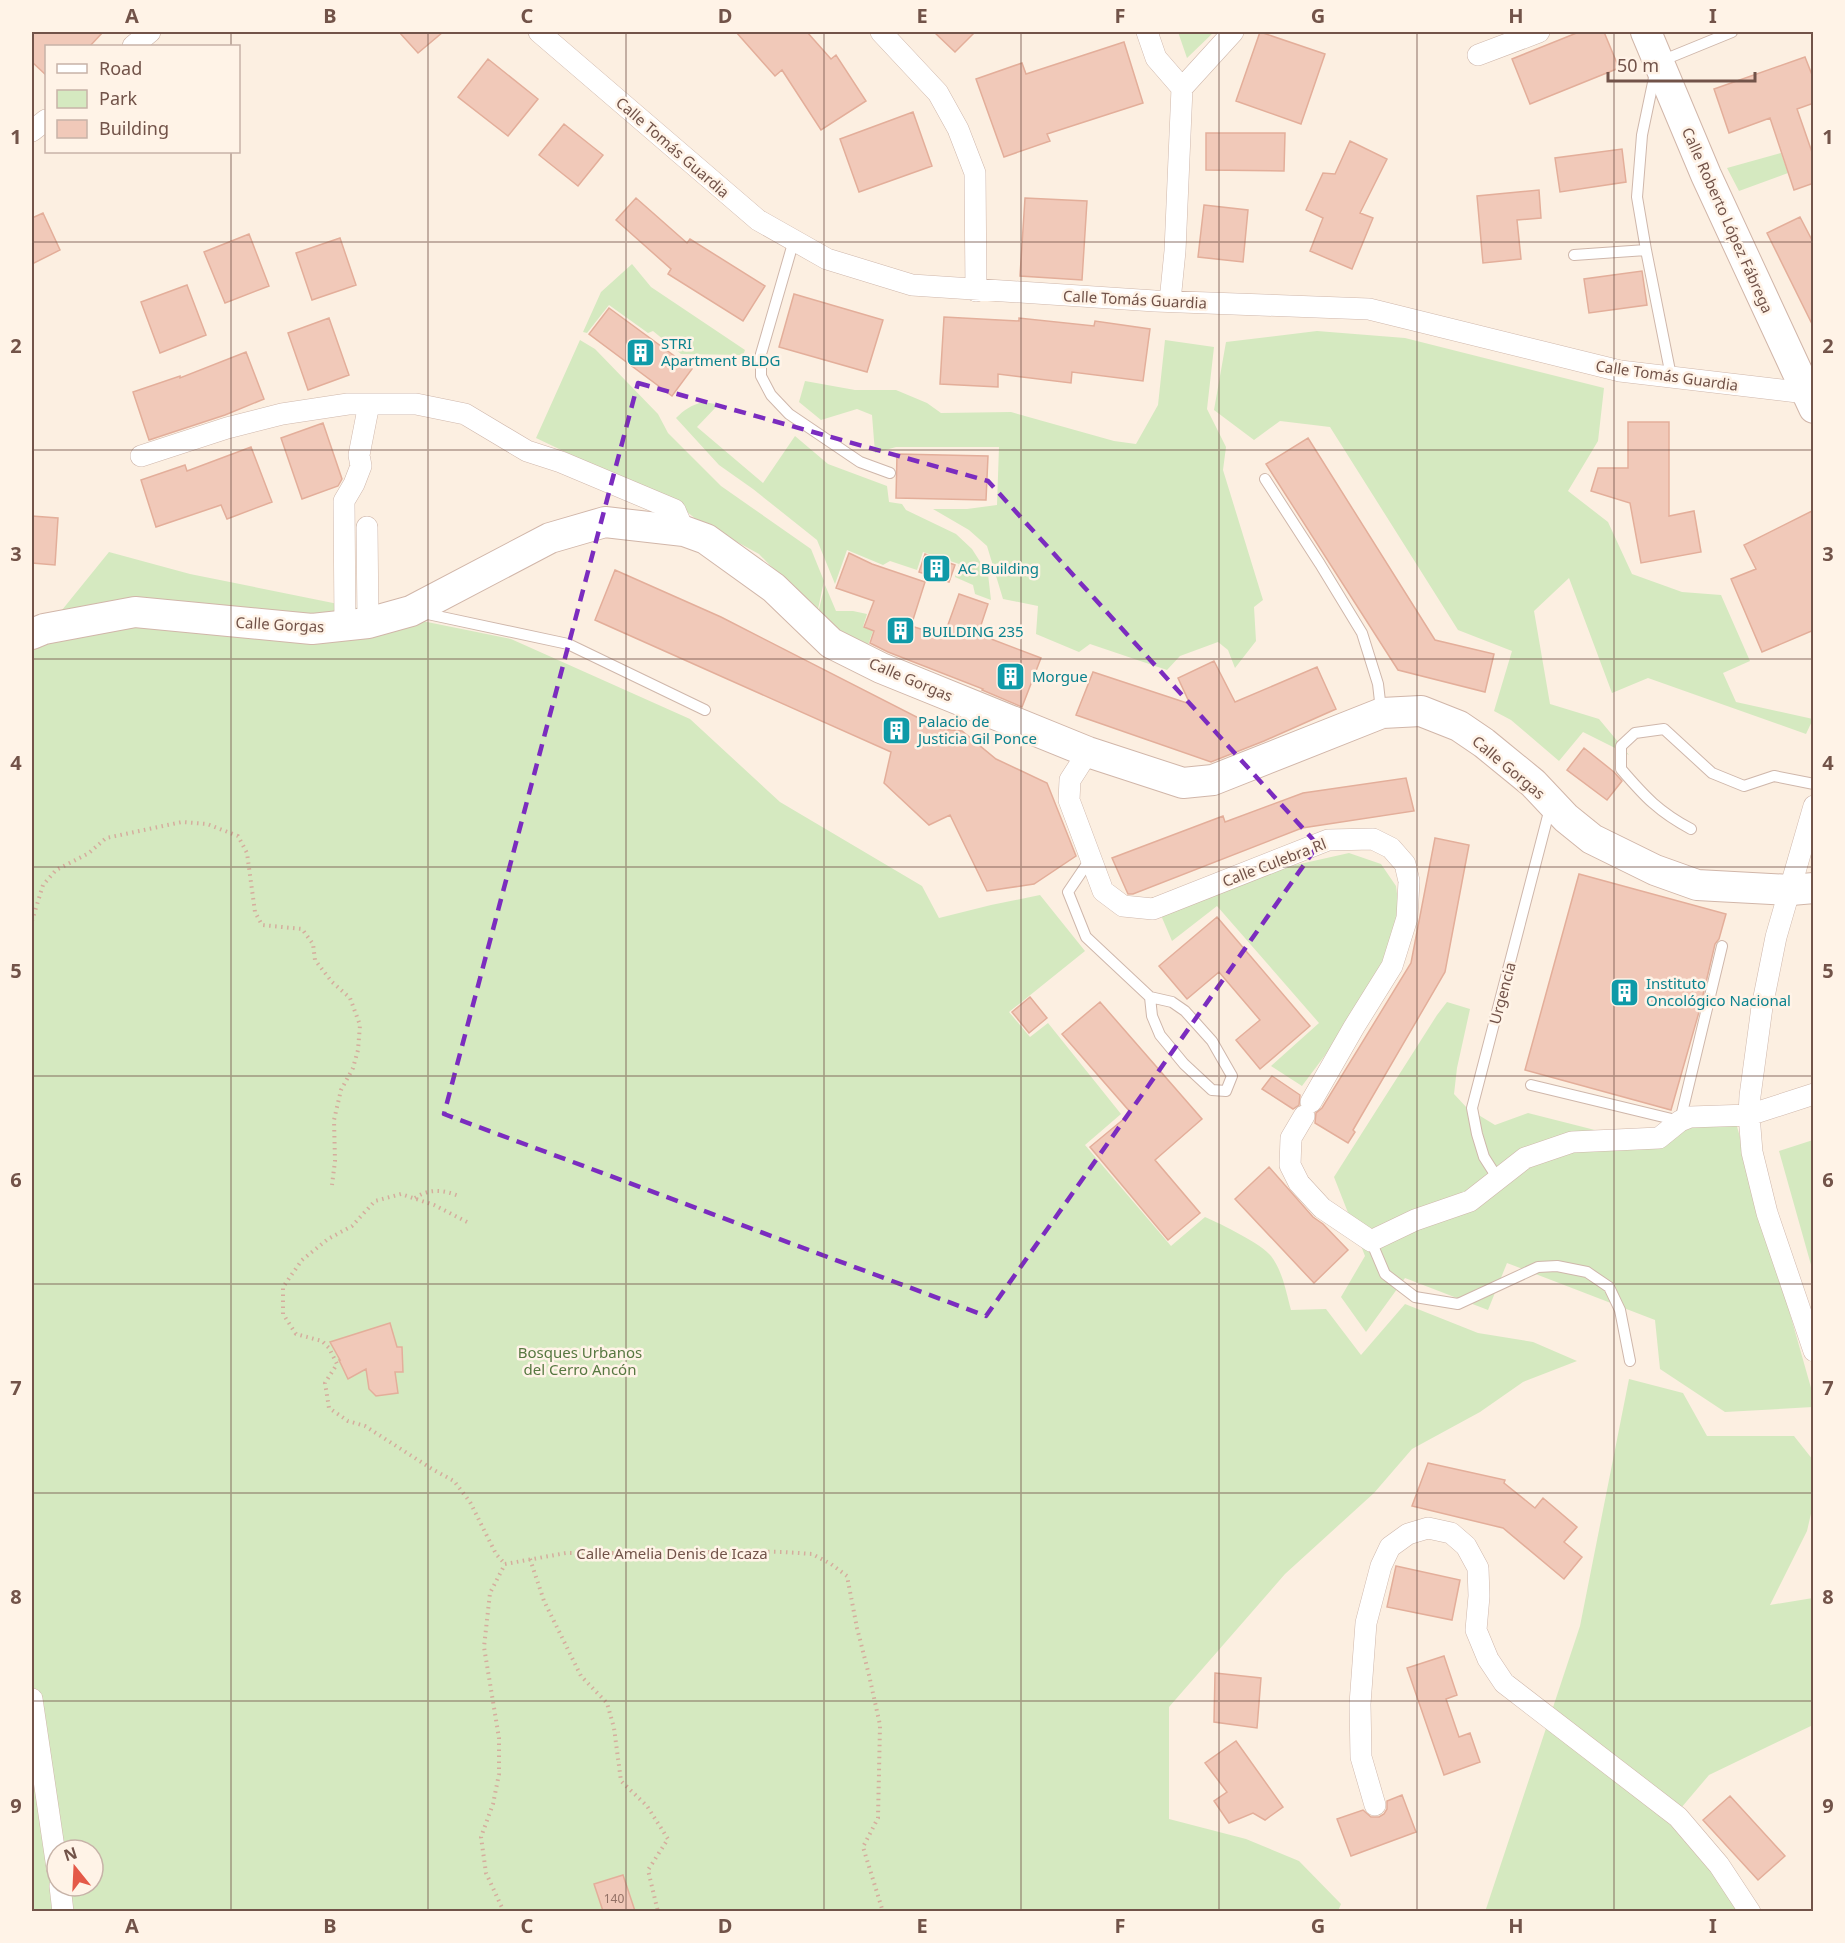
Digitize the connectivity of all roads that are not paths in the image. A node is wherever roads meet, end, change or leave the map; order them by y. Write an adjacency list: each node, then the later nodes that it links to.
1 (150, 32): 9 (street)
2 (539, 32): 15 (street, Calle Tomás Guardia)
3 (881, 32): 18 (street)
4 (1147, 32): 12 (street)
5 (1233, 32): 12 (street)
6 (1539, 32): 10 (street)
7 (1646, 32): 11 (street, Calle Roberto López Fábrega)
8 (1732, 32): 11 (lane)
9 (134, 45)
10 (1478, 55)
11 (1658, 62): 16 (lane); 21 (street, Calle Roberto López Fábrega)
12 (1182, 87): 19 (street)
13 (45, 121): 14 (street)
14 (32, 131)
15 (794, 240): 18 (street, Calle Tomás Guardia); 24 (lane)
16 (1646, 250): 17 (lane); 20 (lane)
17 (1574, 255)
18 (976, 291): 19 (street, Calle Tomás Guardia)
19 (1170, 301): 20 (street, Calle Tomás Guardia)
20 (1671, 376): 21 (street, Calle Tomás Guardia)
21 (1811, 396)
22 (369, 404): 23 (street); 27 (street); 29 (street)
23 (141, 456)
24 (890, 473)
25 (1265, 479): 32 (lane)
26 (367, 527): 29 (street)
27 (684, 531): 28 (street, Calle Gorgas); 33 (street, Calle Gorgas)
28 (411, 610): 29 (street, Calle Gorgas); 31 (lane)
29 (356, 624): 30 (street, Calle Gorgas)
30 (32, 634)
31 (705, 710)
32 (1382, 713): 33 (street, Calle Gorgas); 35 (street, Calle Gorgas)
33 (1088, 752): 38 (street, Calle Culebra Rl)
34 (1814, 784): 37 (lane)
35 (1551, 803): 39 (street, Calle Gorgas); 46 (lane, Urgencia)
36 (1814, 806): 39 (street)
37 (1691, 829)
38 (1091, 858): 41 (lane); 47 (street, Calle Culebra Rl)
39 (1802, 889): 44 (street)
40 (1722, 945): 45 (lane)
41 (1150, 997): 41 (lane)
42 (1531, 1085): 45 (lane)
43 (1814, 1094): 44 (street)
44 (1749, 1115): 45 (street); 48 (street)
45 (1680, 1121): 46 (street)
46 (1498, 1179): 47 (street)
47 (1371, 1240): 49 (lane)
48 (1814, 1351)
49 (1630, 1361)
50 (32, 1699): 52 (street)
51 (1375, 1805): 53 (street)
52 (53, 1838)
53 (1750, 1911)

